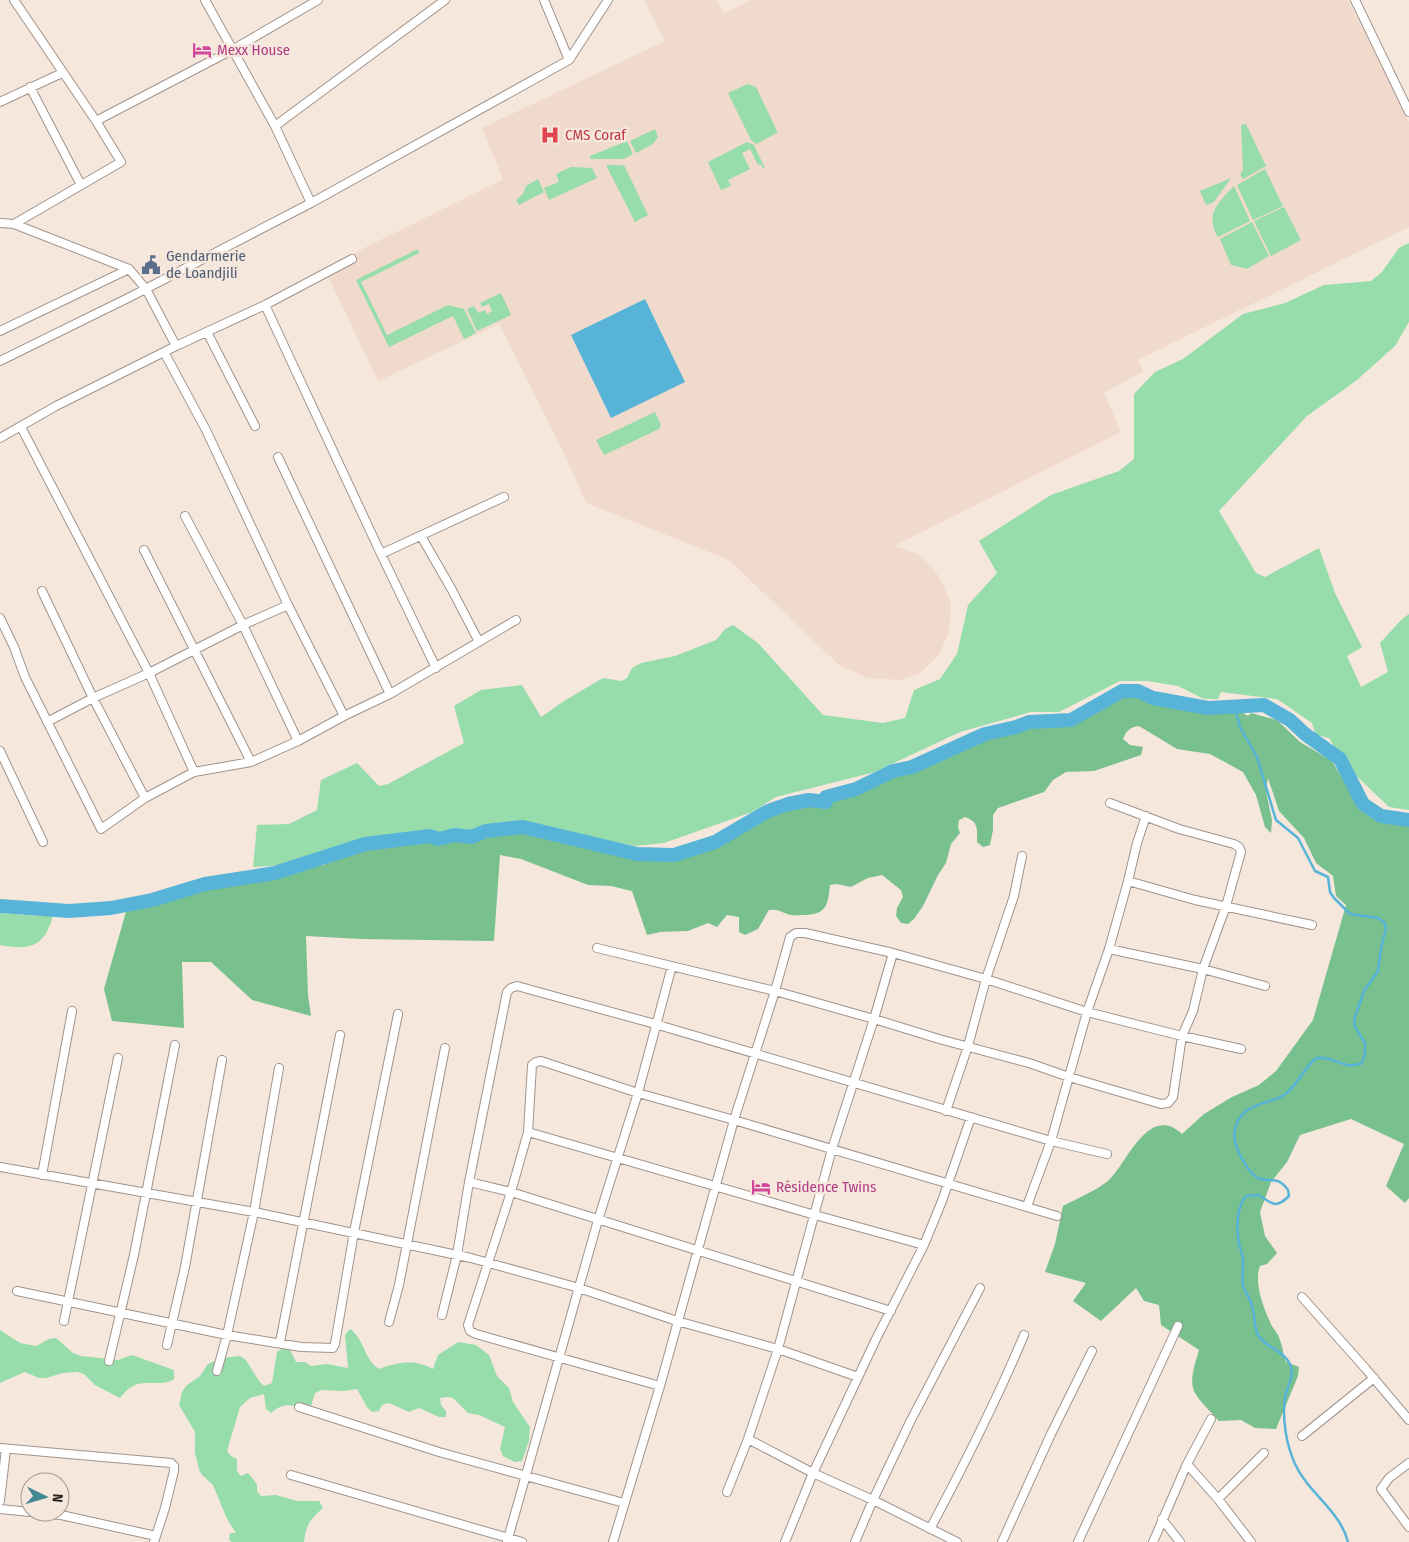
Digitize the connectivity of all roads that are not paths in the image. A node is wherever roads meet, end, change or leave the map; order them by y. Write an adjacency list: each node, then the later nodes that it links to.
1 (14, 0): 10 (street)
2 (205, 0): 8 (street)
3 (318, 0): 8 (street)
4 (445, 0): 15 (street)
5 (544, 0): 9 (street)
6 (608, 0): 9 (street)
7 (1355, 0): 13 (street)
8 (232, 50): 14 (street); 15 (street)
9 (569, 60): 17 (street)
10 (62, 73): 11 (street); 14 (street)
11 (30, 87): 12 (street); 16 (street)
12 (0, 102)
13 (1409, 112)
14 (96, 121): 16 (street)
15 (275, 126): 17 (street)
16 (81, 185): 19 (street)
17 (312, 202): 22 (street)
18 (0, 223): 19 (street)
19 (14, 224): 21 (street)
20 (352, 259): 23 (street)
21 (129, 269): 22 (street); 24 (street)
22 (146, 289): 26 (street); 28 (street)
23 (265, 305): 25 (street); 37 (street)
24 (0, 331)
25 (207, 332): 26 (street); 29 (street)
26 (176, 346): 27 (street)
27 (164, 352): 30 (street); 39 (street)
28 (0, 361)
29 (255, 426)
30 (21, 427): 31 (street); 46 (street)
31 (0, 438)
32 (278, 457): 47 (street)
33 (504, 497): 35 (street)
34 (185, 516): 42 (street)
35 (421, 536): 37 (street); 43 (street)
36 (144, 550): 44 (street)
37 (381, 554): 45 (street)
38 (42, 591): 48 (street)
39 (288, 605): 42 (street); 49 (street)
40 (0, 618): 50 (street)
41 (516, 620): 43 (street)
42 (244, 625): 44 (street); 51 (street)
43 (479, 642): 45 (street)
44 (194, 650): 46 (street); 53 (street)
45 (436, 668): 47 (street)
46 (150, 673): 48 (street); 54 (street)
47 (390, 694): 49 (street)
48 (93, 698): 50 (street); 55 (street)
49 (344, 716): 51 (street)
50 (47, 722): 55 (street)
51 (298, 741): 53 (street)
52 (0, 751): 58 (street)
53 (251, 762): 54 (street)
54 (194, 772): 55 (street)
55 (145, 798)
56 (1110, 803): 57 (street)
57 (1146, 816): 60 (street); 61 (street)
58 (43, 842)
59 (1022, 856): 68 (street)
60 (1128, 882): 61 (street); 64 (street)
61 (1226, 906): 62 (street); 67 (street)
62 (1312, 926)
63 (597, 948): 66 (street)
64 (1109, 949): 67 (street); 72 (street)
65 (893, 952): 68 (street); 70 (street); 74 (street)
66 (672, 966): 70 (street); 75 (street)
67 (1203, 969): 69 (street); 77 (street)
68 (986, 980): 72 (street); 79 (street)
69 (1265, 986)
70 (775, 991): 74 (street); 82 (street)
71 (72, 1011): 98 (street)
72 (1088, 1012): 77 (street); 86 (street)
73 (398, 1014): 112 (street)
74 (874, 1019): 79 (street); 87 (street)
75 (655, 1024): 82 (street); 88 (street); 99 (street)
76 (340, 1035): 111 (street)
77 (1182, 1036): 81 (street); 86 (street)
78 (175, 1045): 104 (street)
79 (968, 1046): 86 (street); 89 (street)
80 (445, 1048): 113 (street)
81 (1241, 1049)
82 (756, 1054): 87 (street); 91 (street)
83 (118, 1058): 100 (street)
84 (222, 1060): 105 (street)
85 (279, 1068): 107 (street)
86 (1069, 1077): 93 (street)
87 (853, 1083): 89 (street); 94 (street)
88 (638, 1093): 91 (street); 92 (street); 96 (street)
89 (946, 1110): 90 (street)
90 (971, 1117): 93 (street); 101 (street)
91 (734, 1120): 94 (street); 102 (street)
92 (528, 1132): 96 (street); 103 (street)
93 (1051, 1141): 95 (street); 106 (street)
94 (832, 1149): 101 (street); 108 (street)
95 (1107, 1154)
96 (618, 1159): 102 (street); 110 (street)
97 (0, 1167): 98 (street)
98 (42, 1175): 100 (street)
99 (470, 1182): 103 (street); 116 (street)
100 (94, 1183): 104 (street); 123 (street)
101 (949, 1183): 106 (street); 114 (street)
102 (716, 1185): 108 (street); 115 (street)
103 (511, 1192): 110 (street); 117 (street)
104 (146, 1193): 105 (street); 125 (street)
105 (197, 1203): 107 (street); 130 (street)
106 (1027, 1206): 109 (street)
107 (254, 1212): 111 (street); 132 (street)
108 (815, 1215): 114 (street); 118 (street)
109 (1057, 1216)
110 (598, 1220): 115 (street); 119 (street)
111 (304, 1222): 112 (street); 134 (street)
112 (354, 1232): 113 (street); 134 (street)
113 (408, 1244): 116 (street); 129 (street)
114 (924, 1245): 124 (street)
115 (697, 1251): 118 (street); 127 (street)
116 (457, 1255): 117 (street); 126 (street)
117 (488, 1262): 119 (street); 138 (street)
118 (797, 1280): 124 (street); 136 (street)
119 (579, 1288): 127 (street); 138 (street)
120 (980, 1288): 158 (street)
121 (17, 1291): 123 (street)
122 (1302, 1297): 142 (street)
123 (68, 1302): 125 (street); 128 (street)
124 (891, 1311): 141 (street)
125 (121, 1313): 130 (street); 139 (street)
126 (442, 1315)
127 (677, 1321): 136 (street); 143 (street)
128 (64, 1322)
129 (389, 1322)
130 (172, 1323): 132 (street); 135 (street)
131 (1178, 1326): 175 (street)
132 (228, 1334): 134 (street); 140 (street)
133 (1024, 1335): 166 (street)
134 (280, 1342)
135 (167, 1346)
136 (778, 1349): 141 (street); 148 (street)
137 (1092, 1351): 174 (street)
138 (559, 1357): 143 (street); 155 (street)
139 (109, 1361)
140 (217, 1371)
141 (858, 1378): 153 (street)
142 (1374, 1378): 146 (street); 147 (street)
143 (660, 1386): 160 (street)
144 (299, 1407): 155 (street)
145 (1211, 1419): 152 (street)
146 (1409, 1420)
147 (1302, 1436)
148 (748, 1439): 153 (street); 156 (street)
149 (3, 1448): 159 (street); 167 (street)
150 (1264, 1453): 157 (street)
151 (1409, 1462): 165 (street)
152 (1187, 1464): 157 (street); 164 (street)
153 (812, 1473): 158 (street); 171 (street)
154 (291, 1475): 168 (street)
155 (526, 1475): 160 (street); 168 (street)
156 (727, 1492)
157 (1218, 1499): 178 (street)
158 (873, 1500): 166 (street); 172 (street)
159 (0, 1501)
160 (624, 1503): 170 (street)
161 (0, 1509): 162 (street)
162 (20, 1511)
163 (70, 1517): 167 (street)
164 (1162, 1519): 176 (street); 177 (street)
165 (1409, 1527)
166 (930, 1529): 173 (street)
167 (155, 1539)
168 (508, 1540): 169 (street)
169 (522, 1542)
170 (613, 1542)
171 (785, 1542)
172 (854, 1542)
173 (957, 1542)
174 (1002, 1542)
175 (1078, 1542)
176 (1153, 1542)
177 (1180, 1542)
178 (1252, 1542)

